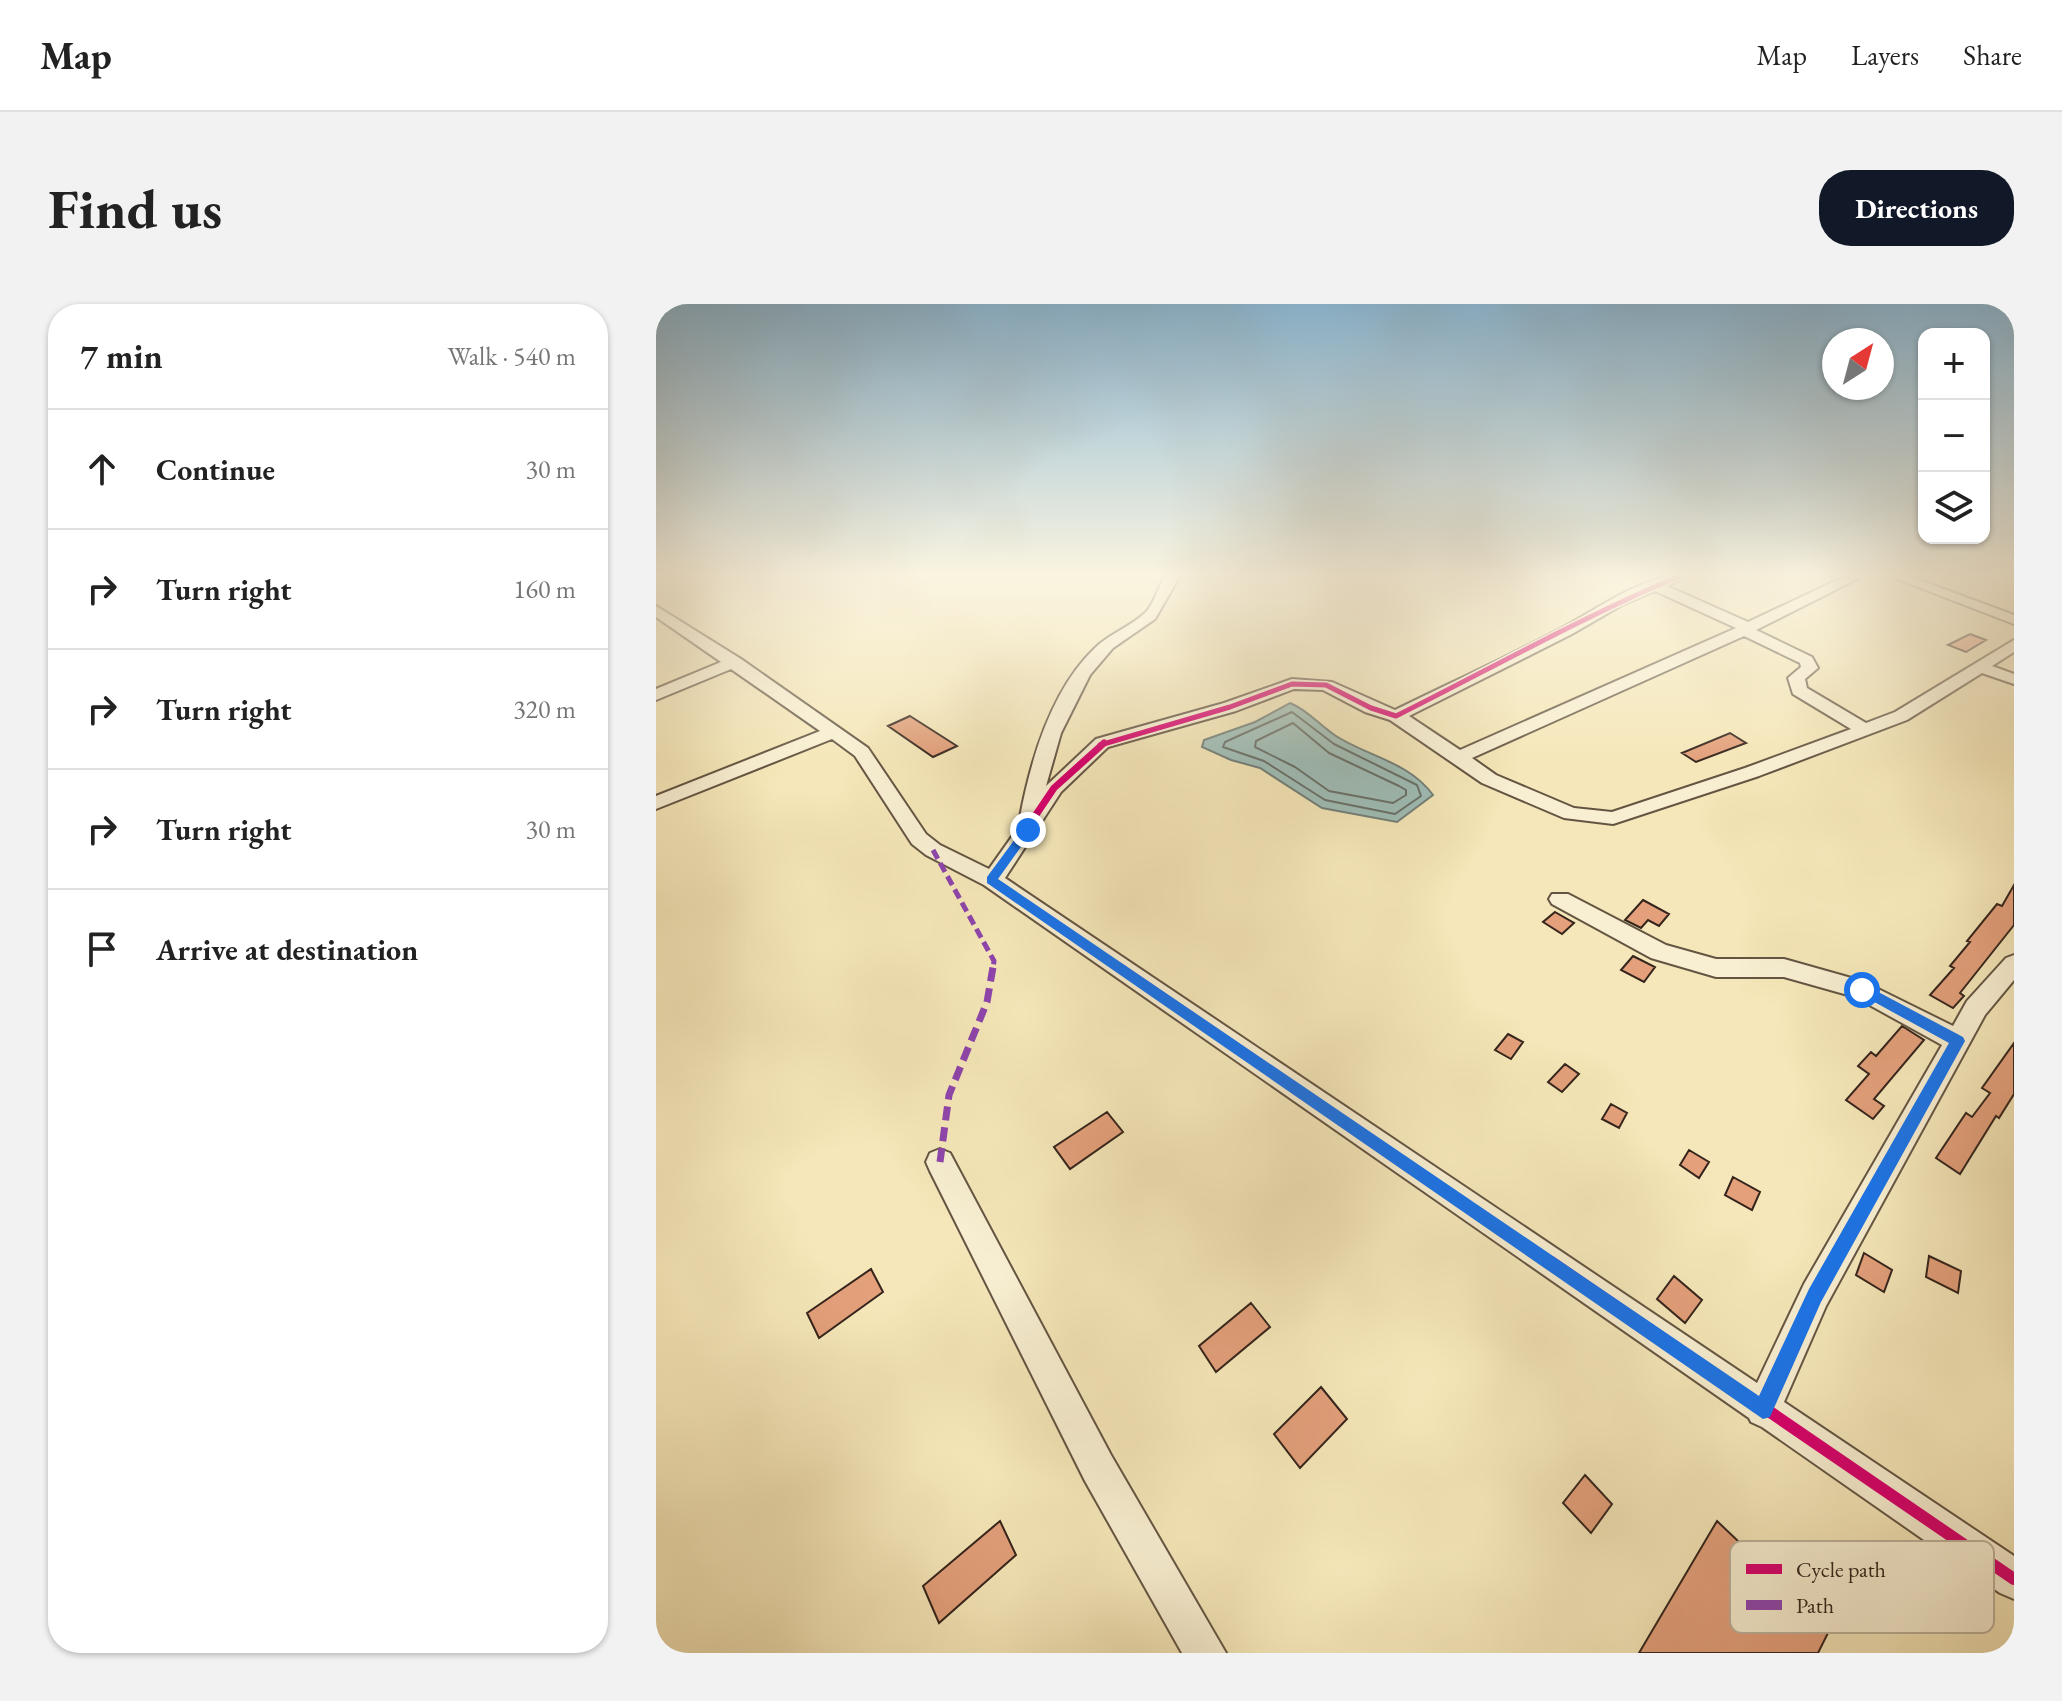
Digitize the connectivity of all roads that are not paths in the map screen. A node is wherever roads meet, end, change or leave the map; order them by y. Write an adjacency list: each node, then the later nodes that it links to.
1 (697, 637): 7 (street)
2 (1121, 637): 18 (street)
3 (1551, 637): 11 (street)
4 (1728, 637): 14 (street)
5 (1761, 637): 12 (street)
6 (2014, 645): 8 (street)
7 (735, 662): 10 (street); 13 (street)
8 (1980, 667): 9 (street); 12 (street)
9 (2014, 679)
10 (656, 695)
11 (1396, 716): 14 (street); 18 (street)
12 (1865, 730): 14 (street)
13 (834, 732): 16 (street); 19 (street)
14 (1459, 757)
15 (656, 781): 16 (street)
16 (675, 794): 17 (street)
17 (656, 803)
18 (1028, 830): 19 (street)
19 (992, 880): 24 (street)
20 (1560, 899): 22 (street)
21 (2014, 964): 22 (street)
22 (1958, 1041): 24 (street)
23 (940, 1162): 28 (street)
24 (1763, 1410): 25 (street)
25 (1958, 1541)
26 (1994, 1566): 27 (street)
27 (2014, 1579)
28 (1205, 1653)

